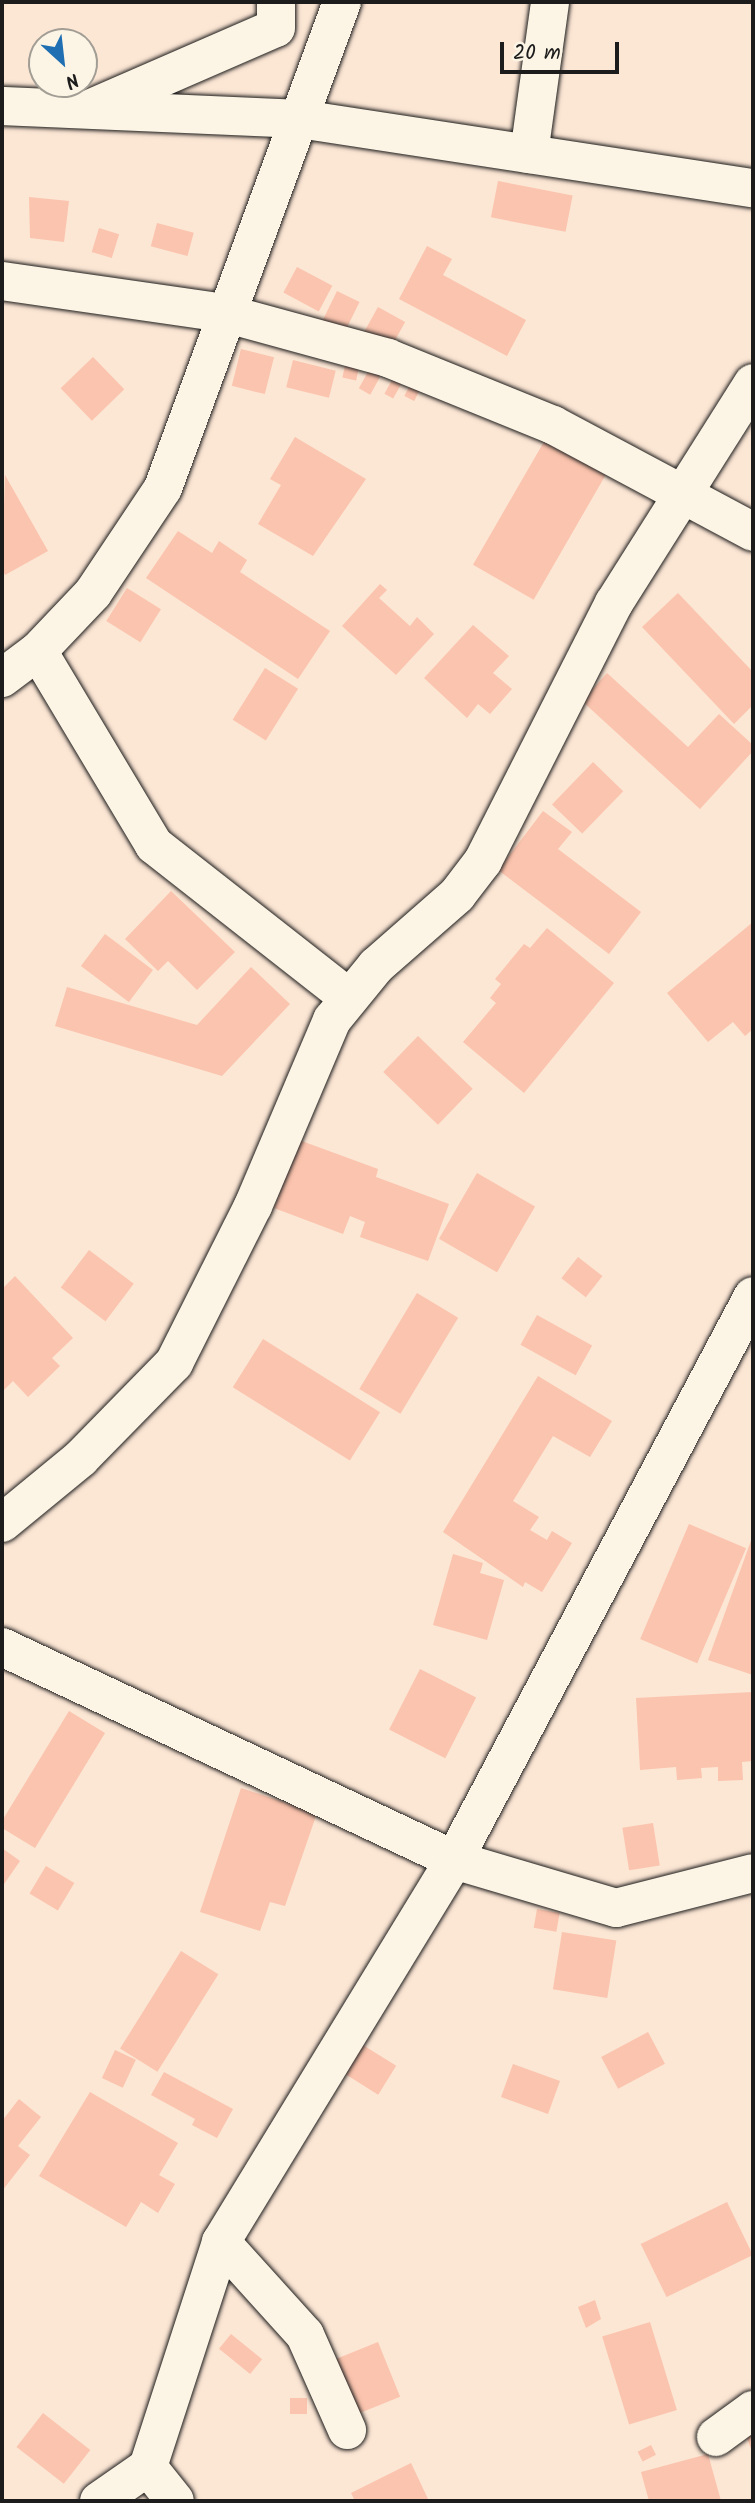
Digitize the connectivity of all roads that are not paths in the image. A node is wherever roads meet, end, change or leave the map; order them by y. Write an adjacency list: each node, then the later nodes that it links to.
1 (276, 2): 5 (street)
2 (342, 2): 6 (street)
3 (550, 2): 7 (street)
4 (2, 106): 5 (street)
5 (85, 111): 6 (street)
6 (300, 119): 7 (street); 10 (street)
7 (529, 154): 8 (street)
8 (753, 188)
9 (2, 281): 10 (street)
10 (224, 313): 12 (street); 14 (street)
11 (753, 383): 12 (street)
12 (682, 494): 13 (street); 16 (street)
13 (753, 532)
14 (38, 651): 15 (street); 16 (street)
15 (2, 678)
16 (349, 998): 18 (street)
17 (753, 1296): 20 (street)
18 (2, 1523)
19 (2, 1647): 20 (street)
20 (454, 1860): 21 (street); 22 (street)
21 (753, 1873)
22 (221, 2242): 24 (street); 26 (street)
23 (753, 2410): 25 (street)
24 (347, 2430)
25 (716, 2437)
26 (148, 2467): 27 (street); 28 (street)
27 (99, 2501)
28 (175, 2501)

